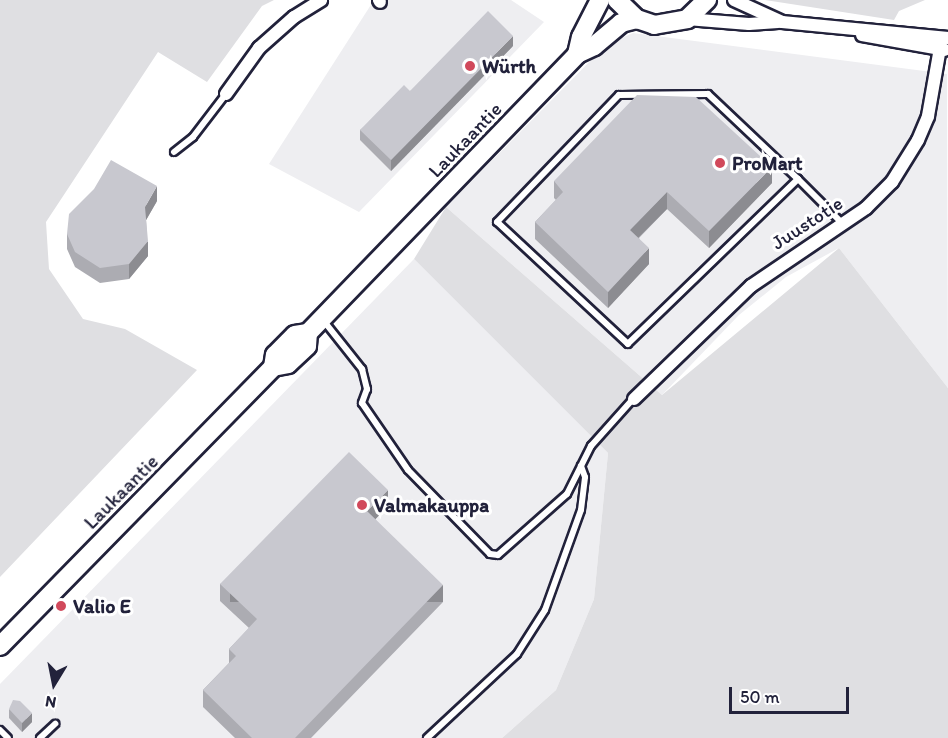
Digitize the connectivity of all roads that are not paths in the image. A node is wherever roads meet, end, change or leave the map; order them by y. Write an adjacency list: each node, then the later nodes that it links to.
1 (321, 0): 11 (street)
2 (600, 0): 10 (main road, Laukaantie)
3 (617, 0): 6 (main road)
4 (707, 0): 7 (main road)
5 (734, 0): 8 (street)
6 (637, 19): 7 (main road); 10 (main road, Laukaantie)
7 (687, 19): 8 (street)
8 (783, 22): 9 (street)
9 (944, 45): 14 (street, Juustotie)
10 (577, 54): 15 (main road, Laukaantie)
11 (226, 94): 12 (lane)
12 (174, 152)
13 (798, 179): 13 (lane); 14 (lane)
14 (842, 223): 16 (street, Juustotie)
15 (322, 319): 17 (lane); 18 (main road, Laukaantie)
16 (634, 399): 17 (lane)
17 (581, 466): 23 (lane)
18 (0, 646)
19 (55, 724): 22 (lane)
20 (0, 730): 21 (lane)
21 (8, 738)
22 (40, 738)
23 (427, 738)

